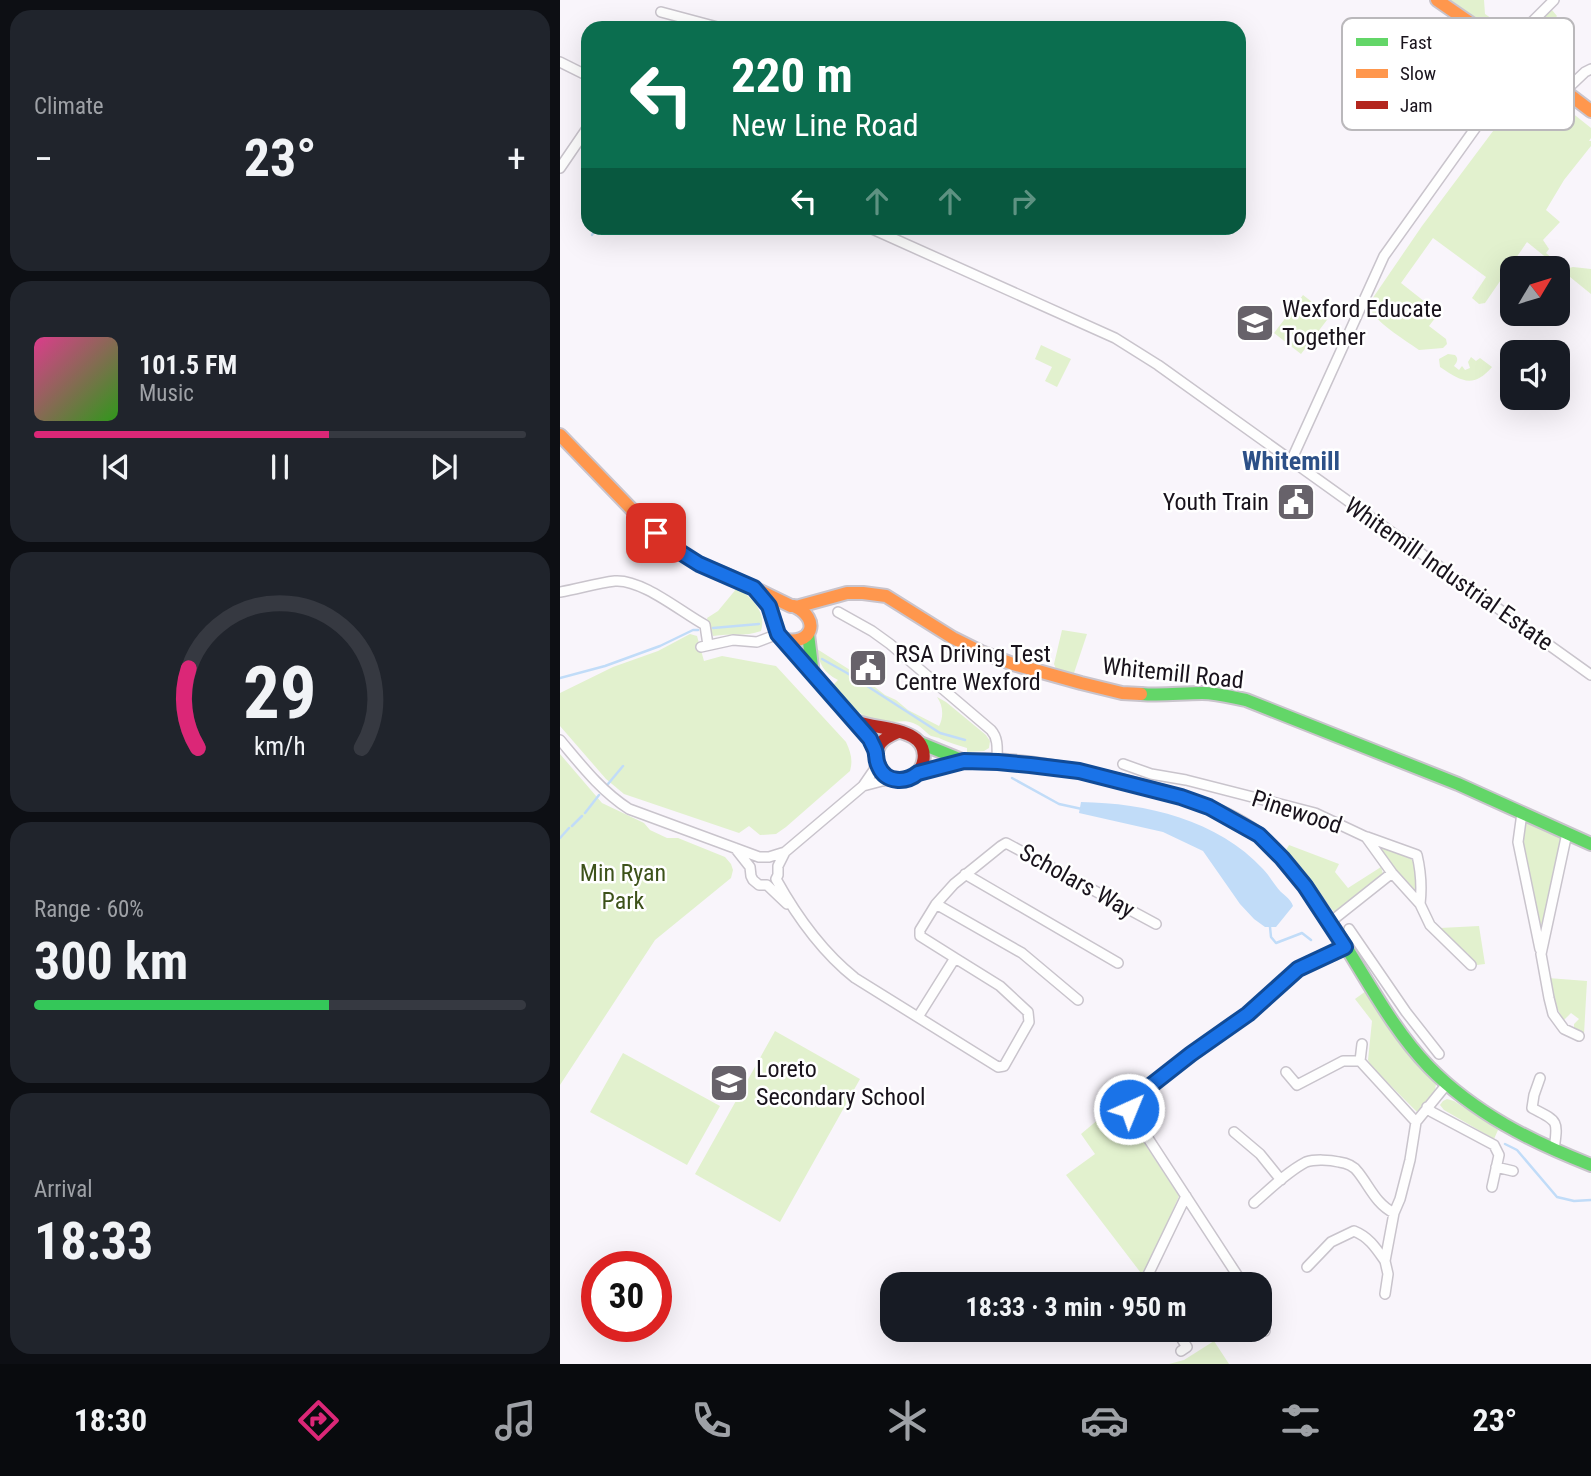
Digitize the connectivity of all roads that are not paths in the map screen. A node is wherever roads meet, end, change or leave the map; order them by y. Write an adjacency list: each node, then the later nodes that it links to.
1 (1437, 0): 4 (main road)
2 (1554, 0): 5 (street)
3 (661, 12): 6 (street)
4 (1463, 18)
5 (1536, 18)
6 (703, 21)
7 (560, 62): 9 (street)
8 (1591, 69): 10 (street)
9 (581, 72)
10 (1574, 82)
11 (1574, 98): 12 (main road)
12 (1591, 111)
13 (1474, 130): 18 (street)
14 (581, 137): 15 (street)
15 (560, 168)
16 (886, 235): 18 (street, Whitemill Industrial Estate)
17 (560, 435): 19 (main road)
18 (1291, 461): 27 (street, Whitemill Industrial Estate)
19 (754, 588): 22 (main road); 25 (main road)
20 (560, 592): 25 (street)
21 (827, 599): 22 (main road, Whitemill Road); 24 (main road); 41 (main road, Whitemill Road)
22 (793, 606): 24 (main road); 25 (main road)
23 (838, 612): 34 (street)
24 (809, 628): 25 (main road); 26 (main road)
25 (778, 632): 26 (main road)
26 (813, 675): 28 (main road)
27 (1591, 675)
28 (854, 720): 29 (main road); 32 (main road)
29 (898, 732): 31 (main road); 32 (main road)
30 (560, 740): 45 (street)
31 (920, 743): 33 (main road); 36 (main road)
32 (876, 756): 37 (main road); 39 (street)
33 (964, 761): 34 (main road); 36 (main road)
34 (998, 762): 40 (main road)
35 (1123, 764): 38 (street, Pinewood)
36 (918, 773): 37 (main road)
37 (896, 780): 39 (street)
38 (1186, 780): 40 (street); 43 (street, Pinewood)
39 (863, 786): 46 (street)
40 (1181, 797): 57 (main road)
41 (1522, 813): 42 (main road, Whitemill Road); 61 (street)
42 (1567, 833): 44 (main road, Whitemill Road); 61 (street)
43 (1366, 837): 50 (street, Pinewood); 55 (street, Pinewood)
44 (1591, 844)
45 (735, 848): 47 (street); 49 (street)
46 (785, 852): 47 (street); 48 (street)
47 (764, 857): 48 (street); 49 (street)
48 (778, 866): 52 (street)
49 (750, 867): 53 (street)
50 (1392, 873): 55 (street, Pinewood); 57 (street)
51 (965, 874): 54 (street, Scholars Way); 58 (street, Scholars Way); 63 (street, Scholars Way)
52 (776, 879): 53 (street); 56 (street)
53 (767, 885): 56 (street)
54 (936, 904): 62 (street, Scholars Way); 65 (street)
55 (1420, 904): 64 (street, Pinewood)
56 (793, 909): 67 (street)
57 (1329, 923): 60 (main road)
58 (1156, 924)
59 (1349, 929): 66 (street)
60 (1345, 947): 68 (main road); 85 (street)
61 (1541, 954): 69 (street)
62 (955, 958): 67 (street); 67 (street, Scholars Way)
63 (1118, 963)
64 (1471, 965)
65 (1078, 1000)
66 (1406, 1012): 68 (street); 71 (street)
67 (918, 1017)
68 (1393, 1021): 75 (main road)
69 (1578, 1037)
70 (1362, 1044): 72 (street)
71 (1439, 1054)
72 (1360, 1061): 73 (street); 77 (street)
73 (1286, 1072)
74 (1540, 1078): 79 (street)
75 (1447, 1084): 76 (street); 79 (main road)
76 (1427, 1107): 77 (street); 81 (street)
77 (1416, 1122): 87 (street)
78 (1234, 1132): 83 (street)
79 (1554, 1150): 80 (main road)
80 (1591, 1165)
81 (1496, 1167): 82 (street); 84 (street)
82 (1513, 1171)
83 (1281, 1180): 86 (street); 87 (street)
84 (1492, 1187)
85 (1186, 1196): 90 (street); 91 (street)
86 (1254, 1203)
87 (1394, 1213): 88 (street)
88 (1385, 1261): 89 (street); 92 (street)
89 (1307, 1267)
90 (1149, 1272)
91 (1235, 1272)
92 (1385, 1294)
93 (1184, 1342): 94 (street)
94 (1181, 1351)

